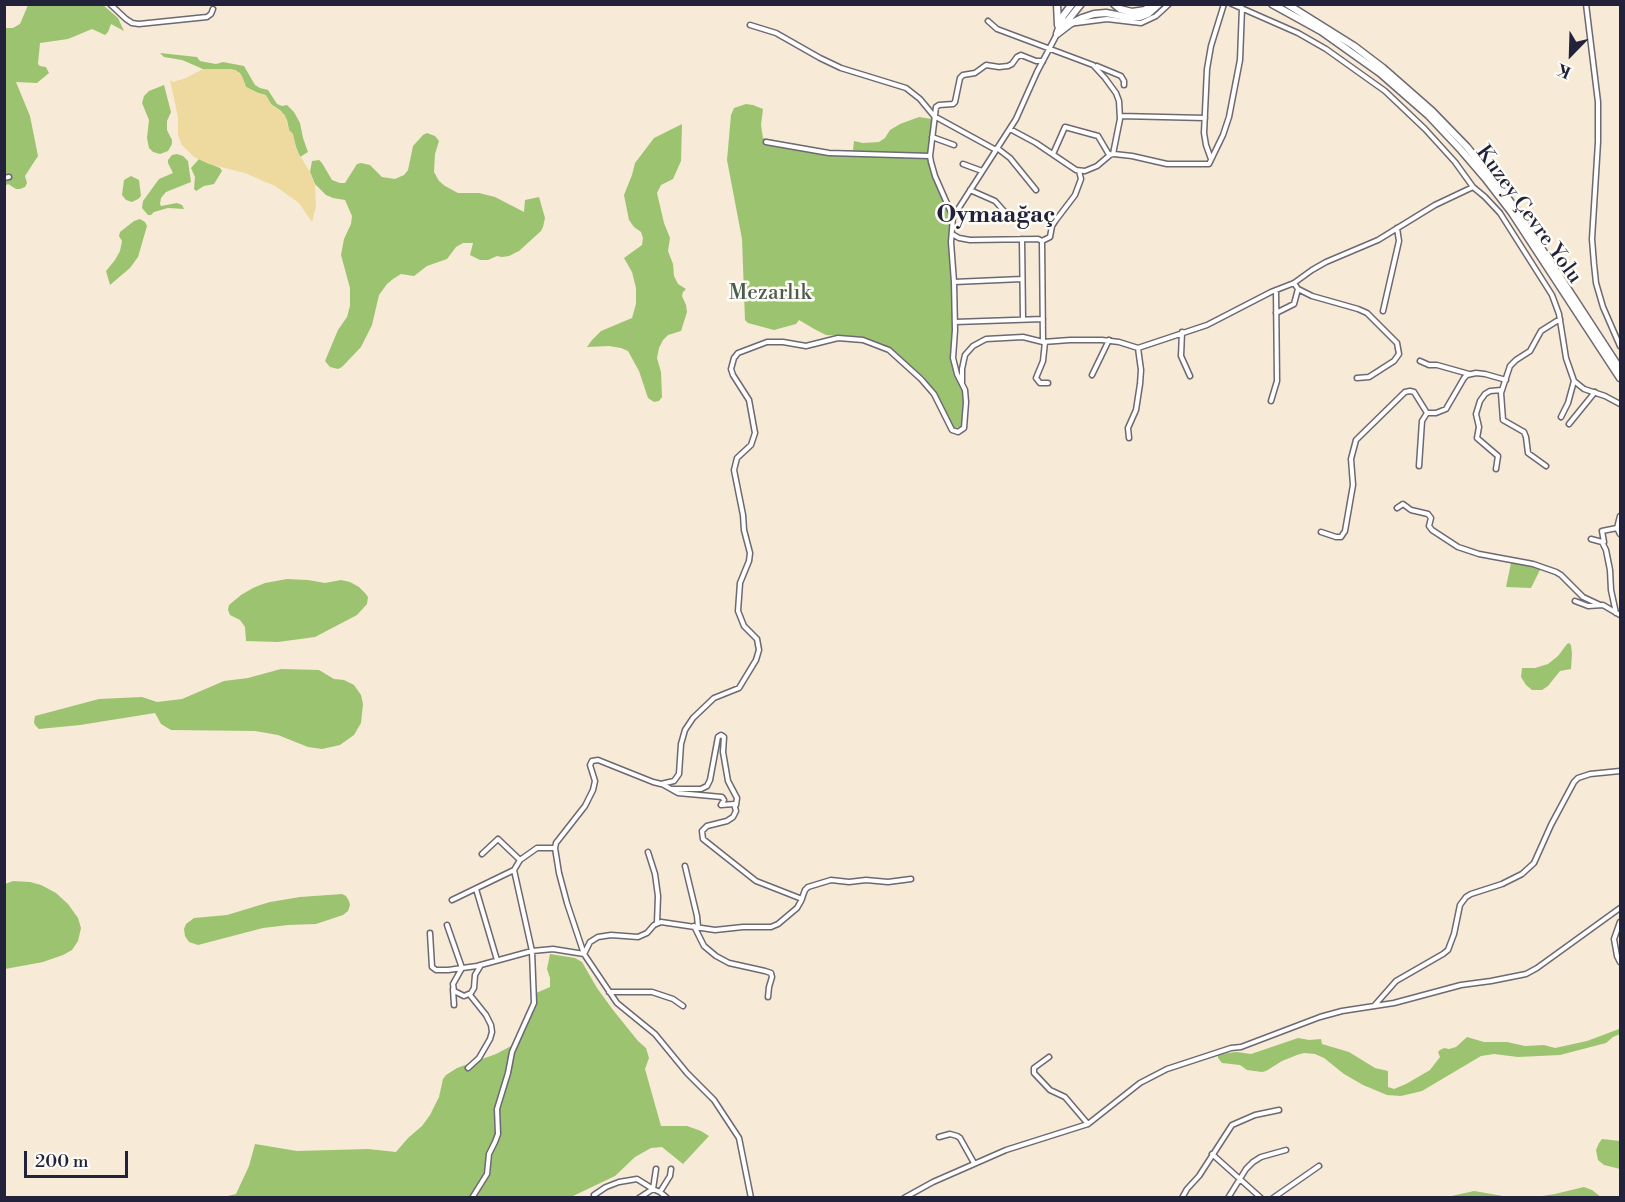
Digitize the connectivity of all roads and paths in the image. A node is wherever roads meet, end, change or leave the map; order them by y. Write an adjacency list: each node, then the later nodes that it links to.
1 (111, 4): 15 (street)
2 (1057, 4): 19 (highway)
3 (1072, 4): 19 (highway)
4 (1081, 4): 19 (highway)
5 (1114, 4): 6 (highway)
6 (1153, 4)
7 (1159, 4): 18 (highway)
8 (1169, 4): 18 (street)
9 (1224, 4): 26 (street)
10 (1232, 4): 14 (street)
11 (1271, 4): 13 (highway, Kuzey Çevre Yolu)
12 (1586, 4): 62 (street)
13 (1287, 6): 65 (highway, Kuzey Çevre Yolu); 70 (highway, Kuzey Çevre Yolu)
14 (1242, 8): 35 (street); 39 (street)
15 (213, 9)
16 (988, 21): 20 (street)
17 (750, 24): 24 (street)
18 (1070, 24): 19 (highway)
19 (1057, 34): 20 (street)
20 (1050, 48): 21 (street); 22 (street)
21 (1042, 61): 24 (street); 27 (street)
22 (1093, 65): 23 (street); 25 (street)
23 (1124, 85)
24 (934, 116): 28 (street); 31 (street)
25 (1120, 116): 26 (street); 33 (street)
26 (1205, 118): 35 (street)
27 (1010, 129): 31 (street); 32 (street)
28 (932, 137): 30 (street); 34 (street)
29 (766, 142): 34 (street)
30 (954, 145)
31 (997, 149): 37 (street); 41 (street)
32 (1053, 154): 33 (street); 38 (street)
33 (1112, 154): 35 (street); 38 (street)
34 (930, 156): 43 (street)
35 (1211, 160)
36 (963, 164): 37 (street)
37 (982, 171): 40 (street)
38 (1079, 171): 47 (street)
39 (1473, 187): 44 (street); 57 (street)
40 (970, 190): 42 (street); 43 (street)
41 (1036, 190)
42 (1004, 211)
43 (953, 217): 45 (street)
44 (1397, 228): 50 (street); 53 (street)
45 (952, 234): 46 (street); 49 (street)
46 (1022, 239): 47 (street); 48 (street)
47 (1042, 241): 56 (street)
48 (1022, 279): 49 (street); 55 (street)
49 (954, 282): 58 (street)
50 (1294, 283): 51 (street); 52 (street)
51 (1298, 289): 54 (street); 69 (street)
52 (1276, 290): 54 (street); 59 (street)
53 (1383, 311)
54 (1276, 313): 77 (street)
55 (1023, 319): 56 (street); 58 (street)
56 (1043, 319): 61 (street)
57 (1560, 319): 71 (street); 72 (street)
58 (955, 322): 74 (street)
59 (1182, 332): 63 (street); 68 (street)
60 (1109, 340): 61 (street); 63 (street); 66 (street)
61 (1044, 342): 73 (street); 74 (street)
62 (1620, 346)
63 (1138, 348): 82 (street)
64 (1420, 361): 67 (street)
65 (1620, 369)
66 (1092, 375)
67 (1470, 375): 71 (street); 79 (street)
68 (1190, 376)
69 (1357, 378)
70 (1620, 378)
71 (1506, 380): 75 (street)
72 (1574, 381): 76 (street); 80 (street)
73 (1048, 383)
74 (962, 384): 97 (street)
75 (1502, 390): 84 (street); 85 (street)
76 (1595, 392): 78 (street); 81 (street)
77 (1271, 401)
78 (1620, 405)
79 (1427, 413): 83 (street); 89 (street)
80 (1561, 417)
81 (1569, 424)
82 (1129, 438)
83 (1419, 466)
84 (1546, 466)
85 (1496, 469)
86 (1397, 508): 94 (street)
87 (1620, 516): 88 (street)
88 (1617, 528): 90 (street); 92 (street)
89 (1321, 532)
90 (1620, 534)
91 (1591, 539): 92 (street)
92 (1604, 544): 95 (street)
93 (1575, 601): 94 (street)
94 (1600, 605): 95 (street)
95 (1618, 614)
96 (1620, 771): 128 (street)
97 (661, 784): 98 (street); 100 (street)
98 (671, 789): 99 (street); 99 (street)
99 (736, 806): 108 (street)
100 (555, 848): 103 (street); 117 (street)
101 (648, 852): 112 (street)
102 (482, 854): 103 (street)
103 (520, 860): 105 (street)
104 (685, 866): 114 (street)
105 (514, 870): 107 (street); 116 (street)
106 (911, 879): 108 (street)
107 (476, 889): 109 (street); 118 (street)
108 (802, 899): 114 (street)
109 (452, 900)
110 (1620, 908): 128 (street)
111 (1620, 922): 119 (street)
112 (657, 923): 114 (street); 117 (street)
113 (447, 925): 121 (street)
114 (696, 927): 125 (street)
115 (430, 933): 121 (street)
116 (532, 951): 117 (street); 118 (street); 144 (street)
117 (584, 954): 123 (street)
118 (497, 960): 120 (street)
119 (1620, 962)
120 (481, 964): 121 (street); 124 (street)
121 (462, 968): 122 (street)
122 (453, 989): 124 (street); 126 (street)
123 (609, 992): 127 (street); 147 (street)
124 (470, 995): 130 (street)
125 (768, 996)
126 (453, 1005)
127 (683, 1006)
128 (1374, 1006): 132 (street)
129 (1049, 1057): 132 (street)
130 (468, 1068)
131 (1279, 1110): 135 (street)
132 (1088, 1124): 136 (street)
133 (939, 1137): 136 (street)
134 (1286, 1150): 140 (street)
135 (1212, 1154): 140 (street); 149 (street)
136 (974, 1163): 148 (street)
137 (1319, 1167): 152 (street)
138 (656, 1168): 141 (street)
139 (671, 1169): 142 (street)
140 (1239, 1179): 150 (street); 151 (street)
141 (653, 1189): 142 (street); 143 (street); 145 (street)
142 (660, 1192): 146 (street)
143 (594, 1195)
144 (472, 1197)
145 (639, 1197)
146 (667, 1197)
147 (751, 1197)
148 (904, 1197)
149 (1182, 1197)
150 (1228, 1197)
151 (1261, 1197)
152 (1273, 1197)

